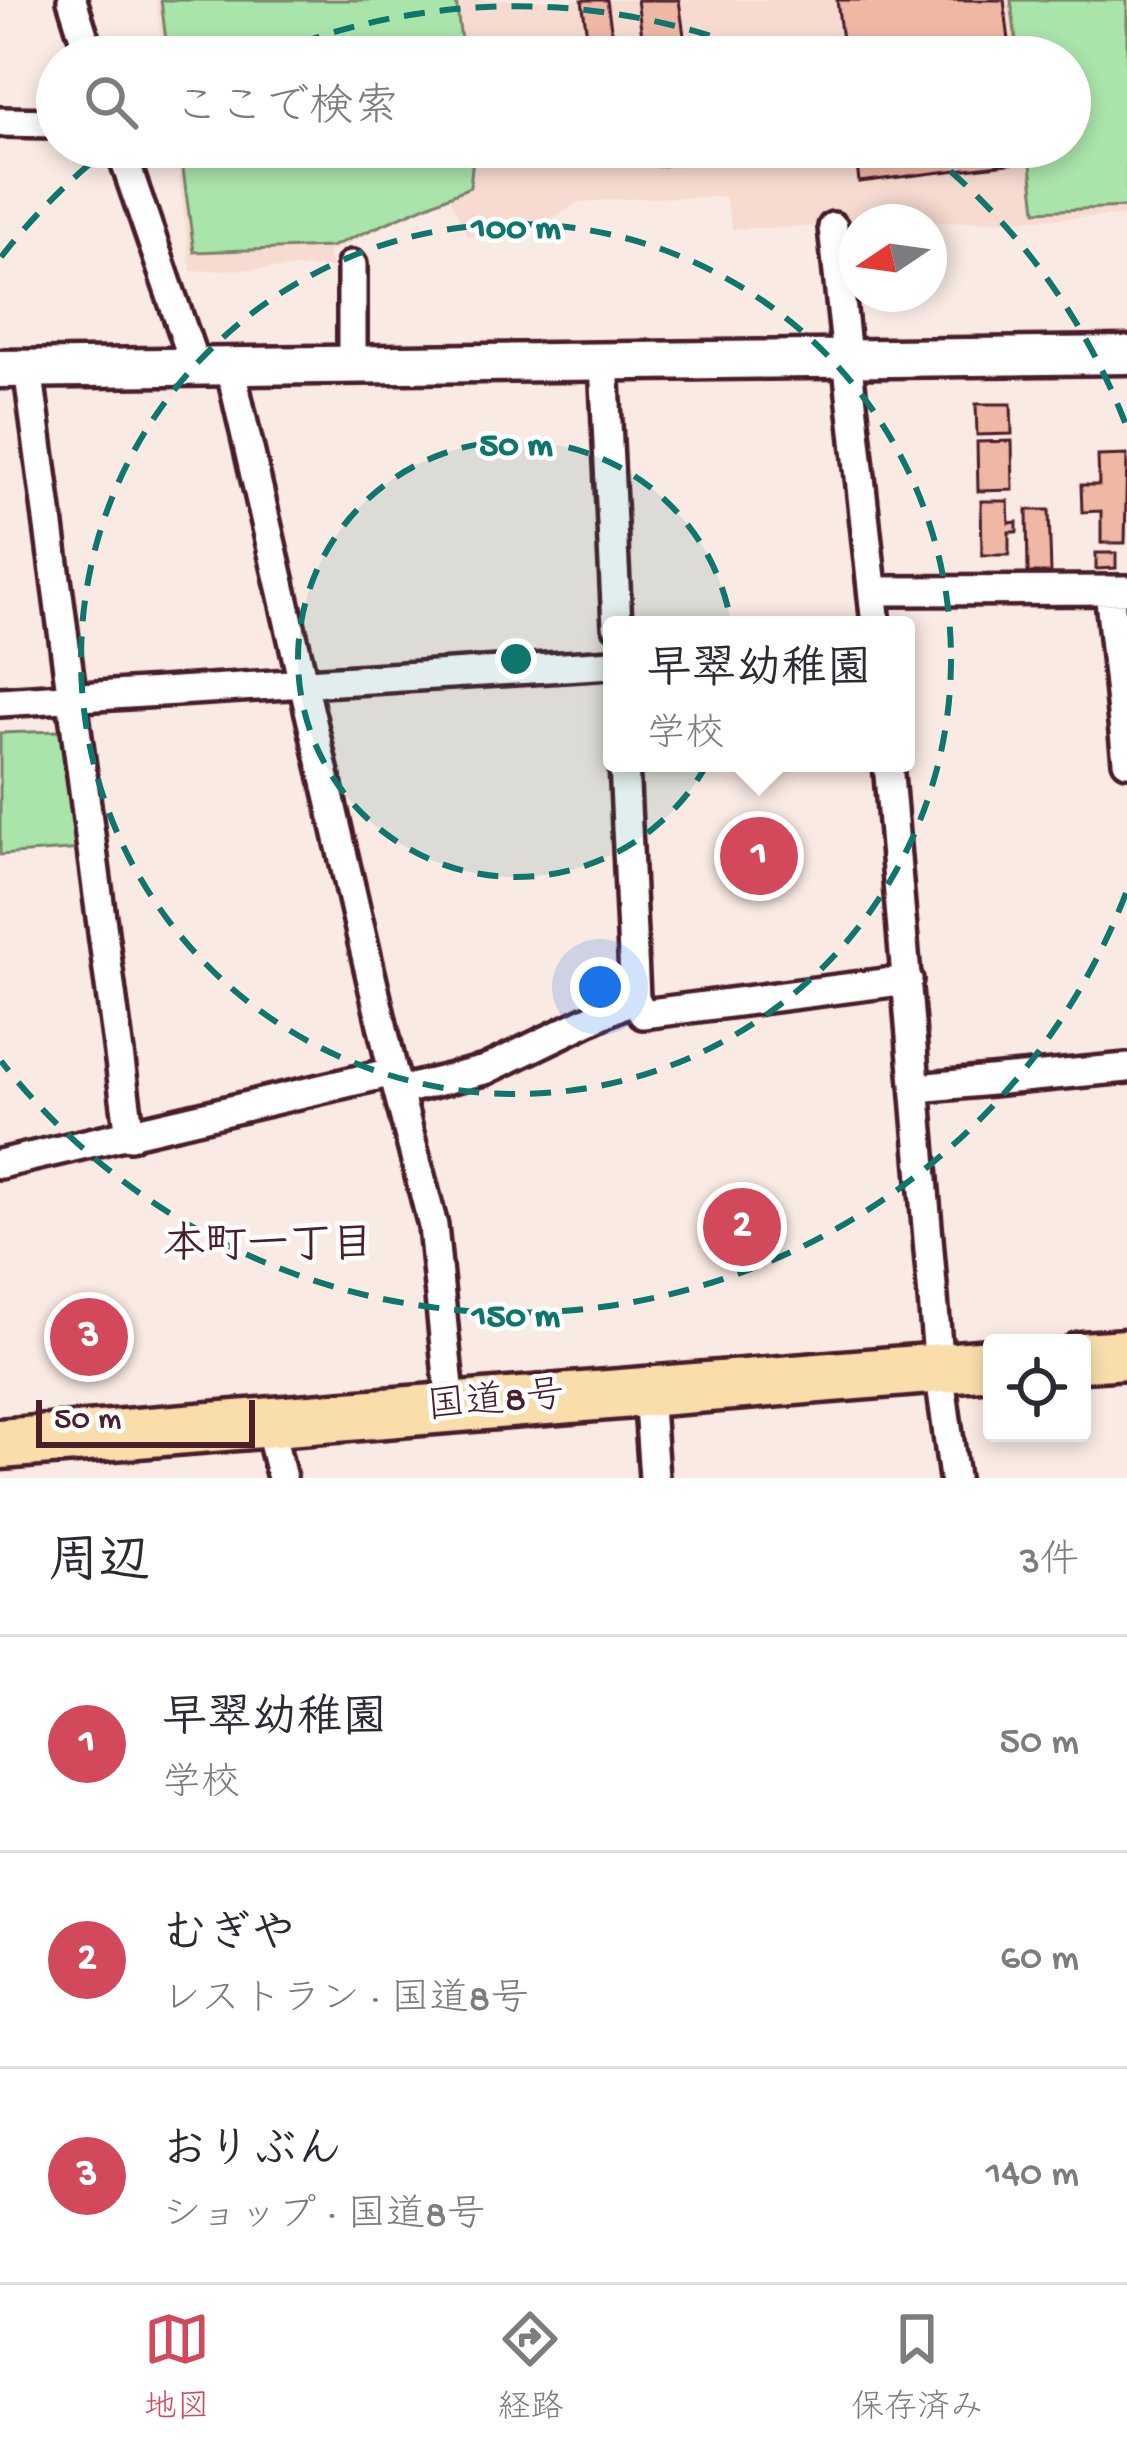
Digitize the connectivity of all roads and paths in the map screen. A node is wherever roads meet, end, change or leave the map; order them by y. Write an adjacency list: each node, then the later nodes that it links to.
1 (72, 0): 2 (street)
2 (83, 36)
3 (0, 122): 4 (street)
4 (36, 123)
5 (129, 168): 12 (street)
6 (833, 227): 9 (street)
7 (352, 265): 11 (street)
8 (1127, 355): 9 (street)
9 (849, 359): 10 (street); 15 (street)
10 (604, 362): 11 (street); 16 (street)
11 (352, 364): 12 (street)
12 (213, 368): 13 (street); 19 (street)
13 (14, 369): 20 (street)
14 (1118, 590): 15 (street); 22 (street)
15 (873, 591): 17 (street)
16 (617, 616)
17 (875, 616)
18 (603, 665): 19 (street)
19 (305, 683): 20 (street); 28 (street)
20 (74, 698): 21 (street); 30 (street)
21 (0, 703)
22 (1127, 761)
23 (624, 772): 26 (street)
24 (889, 772): 25 (street)
25 (908, 980): 26 (street); 29 (street)
26 (635, 998): 28 (street)
27 (1127, 1068): 29 (street)
28 (396, 1082): 30 (street); 37 (street)
29 (918, 1088): 35 (street)
30 (130, 1136): 31 (street)
31 (0, 1164)
32 (1127, 1354): 33 (highway)
33 (1091, 1356)
34 (983, 1365): 35 (highway, 国道8号)
35 (939, 1369): 36 (highway, 国道8号); 42 (street)
36 (648, 1391): 37 (highway, 国道8号); 41 (street)
37 (451, 1407): 38 (highway, 国道8号)
38 (268, 1422): 39 (highway, 国道8号); 40 (street)
39 (0, 1444)
40 (281, 1478)
41 (654, 1478)
42 (954, 1478)

